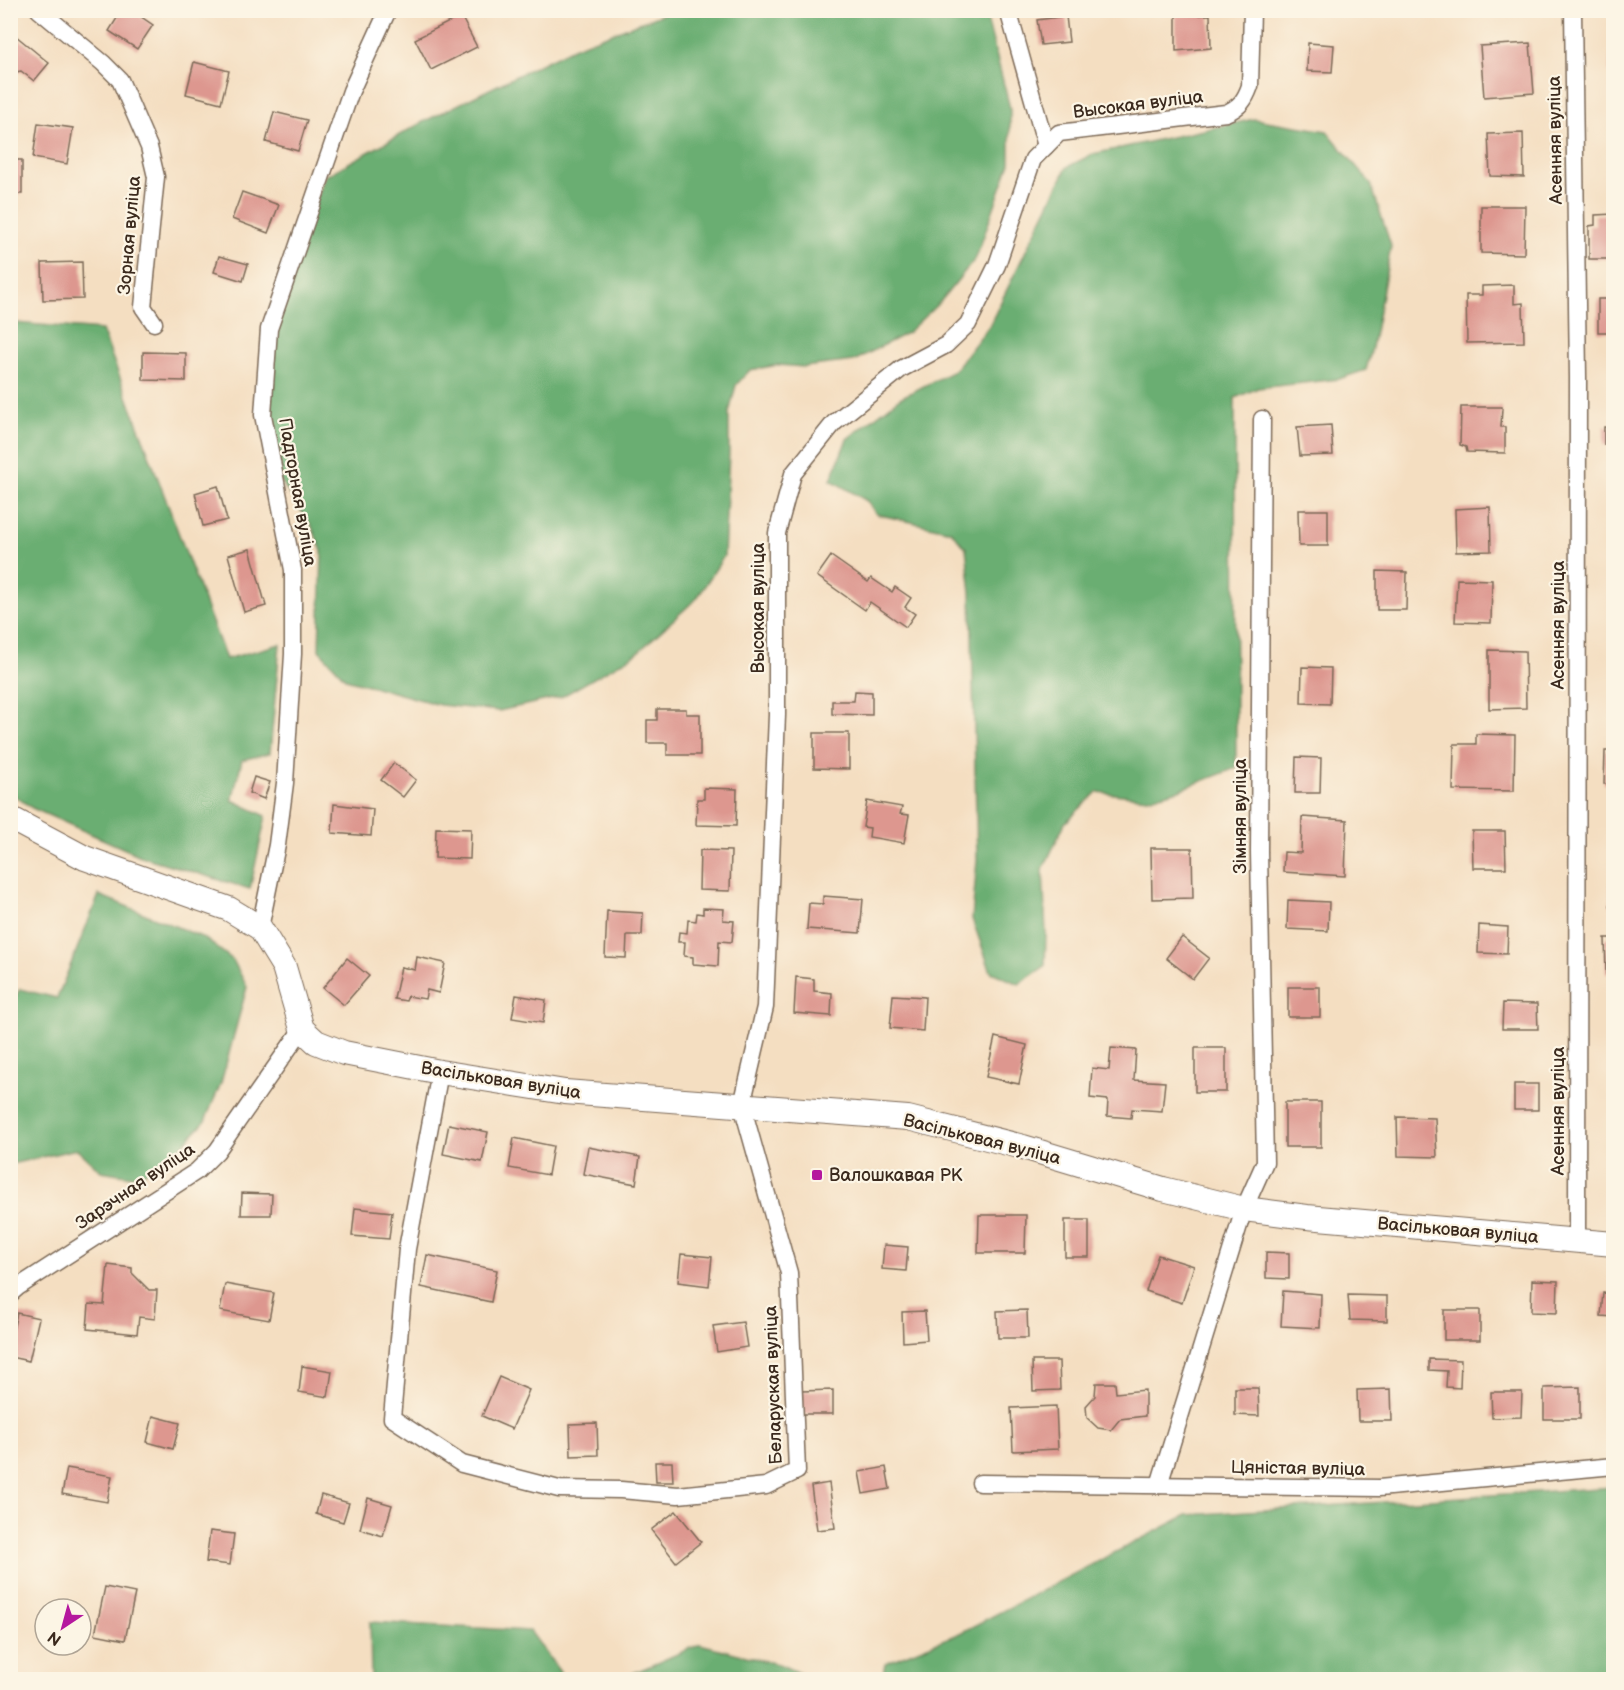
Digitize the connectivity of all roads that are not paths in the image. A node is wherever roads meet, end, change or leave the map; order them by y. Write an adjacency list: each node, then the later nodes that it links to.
1 (39, 10): 7 (street, Зорная вуліца)
2 (388, 10): 10 (street, Падгорная вуліца)
3 (1008, 10): 6 (street)
4 (1252, 10): 6 (street, Высокая вуліца)
5 (1573, 10): 15 (street, Асенняя вуліца)
6 (1046, 146): 13 (street, Высокая вуліца)
7 (154, 323)
8 (1262, 418): 14 (street, Зімняя вуліца)
9 (10, 818): 10 (street)
10 (260, 928): 11 (street)
11 (299, 1019): 12 (street, Васільковая вуліца); 17 (street, Зарэчная вуліца)
12 (440, 1072): 13 (street, Васільковая вуліца); 13 (street, Беларуская вуліца)
13 (742, 1105): 14 (street, Васільковая вуліца)
14 (1244, 1209): 15 (street, Васільковая вуліца); 20 (street, Зімняя вуліца)
15 (1577, 1240): 16 (street, Васільковая вуліца)
16 (1614, 1244)
17 (10, 1294)
18 (1614, 1466): 20 (street, Цяністая вуліца)
19 (980, 1483): 20 (street, Цяністая вуліца)
20 (1159, 1485)

